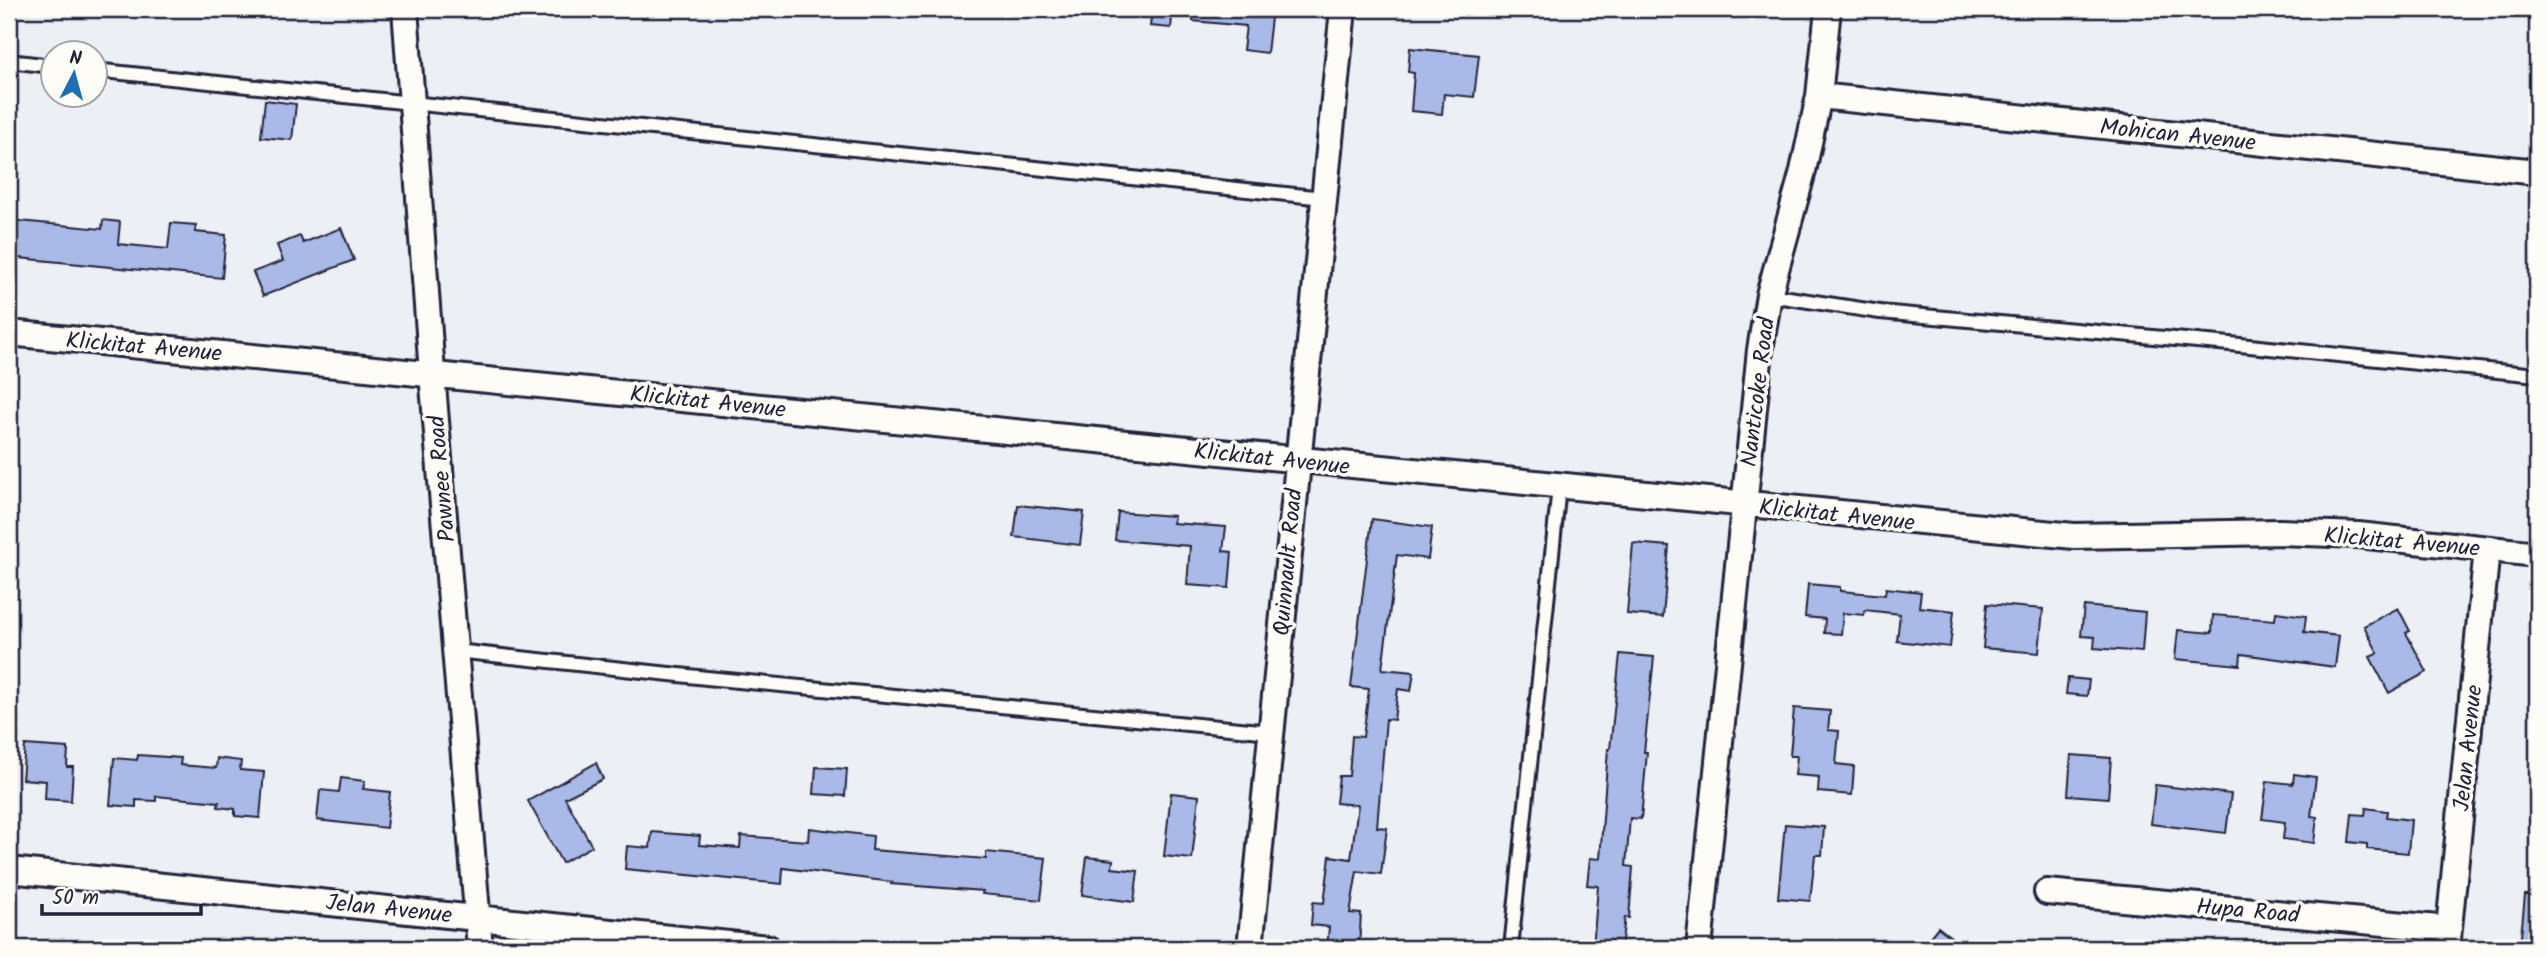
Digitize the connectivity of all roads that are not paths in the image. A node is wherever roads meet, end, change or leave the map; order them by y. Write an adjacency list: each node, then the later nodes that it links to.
1 (405, 9): 8 (street, Pawnee Road)
2 (1343, 9): 10 (street, Quinnault Road)
3 (1828, 9): 7 (street, Nanticoke Road)
4 (9, 61): 5 (lane)
5 (38, 64)
6 (108, 71): 8 (lane)
7 (1819, 96): 9 (street, Mohican Avenue); 11 (street, Nanticoke Road)
8 (414, 104): 10 (lane); 13 (street, Pawnee Road)
9 (2537, 172)
10 (1324, 198): 15 (street, Quinnault Road)
11 (1769, 295): 14 (lane); 17 (street, Nanticoke Road)
12 (9, 333): 13 (street, Klickitat Avenue)
13 (432, 373): 15 (street, Klickitat Avenue); 20 (street, Pawnee Road)
14 (2537, 375)
15 (1297, 460): 16 (street, Klickitat Avenue); 21 (street, Quinnault Road)
16 (1559, 487): 17 (street, Klickitat Avenue); 29 (lane)
17 (1744, 505): 18 (street, Klickitat Avenue); 30 (street, Nanticoke Road)
18 (2487, 549): 19 (street, Klickitat Avenue); 25 (street, Jelan Avenue)
19 (2537, 554)
20 (456, 651): 21 (lane); 24 (street, Pawnee Road)
21 (1271, 732): 28 (street, Quinnault Road)
22 (9, 870): 24 (street, Jelan Avenue)
23 (2048, 892): 25 (street, Hupa Road)
24 (478, 917): 26 (street, Pawnee Road); 27 (street, Jelan Avenue)
25 (2448, 938)
26 (480, 948)
27 (768, 948)
28 (1250, 948)
29 (1511, 948)
30 (1699, 948)

